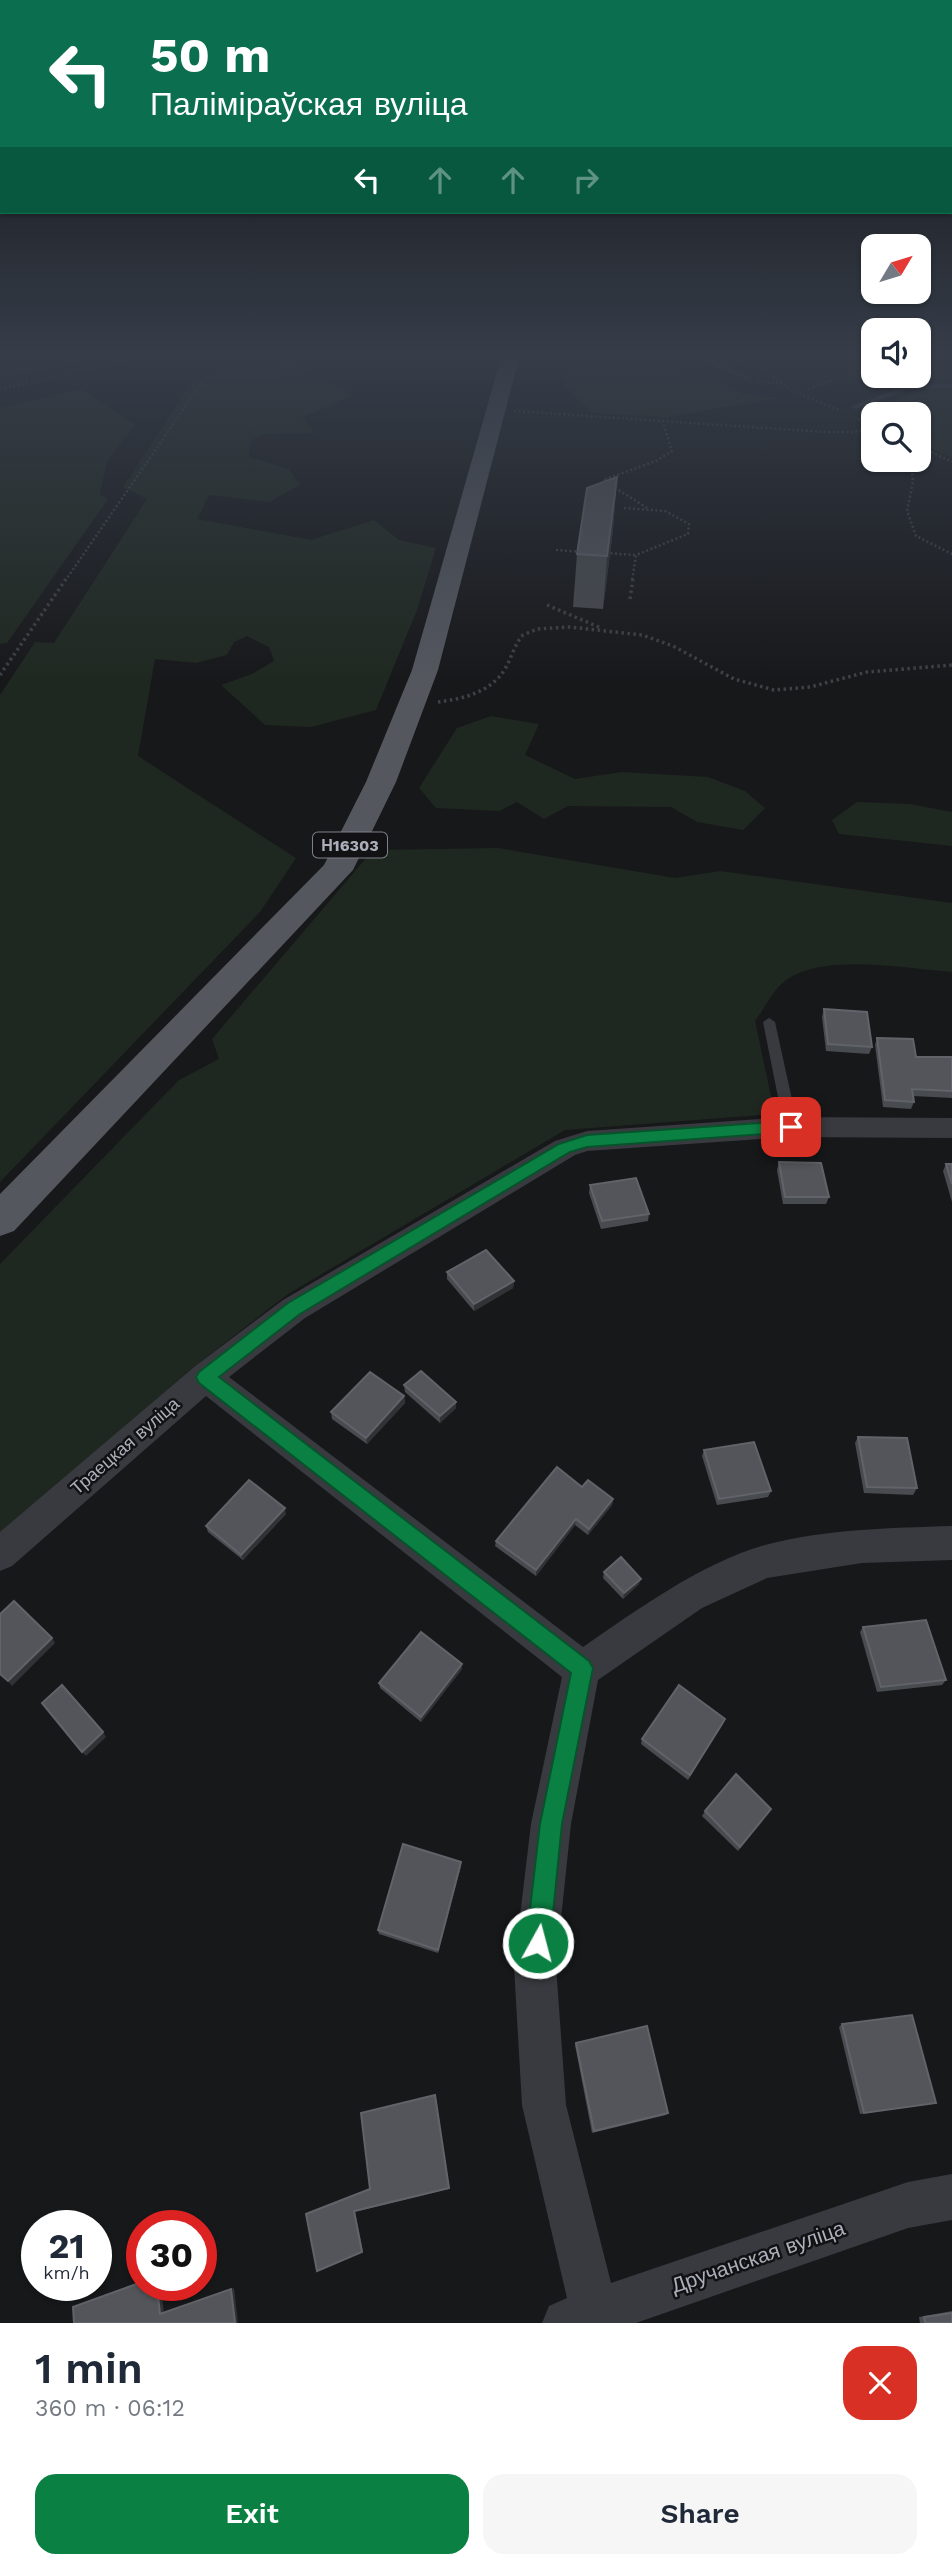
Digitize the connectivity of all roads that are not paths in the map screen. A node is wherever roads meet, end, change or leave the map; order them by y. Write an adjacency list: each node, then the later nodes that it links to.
1 (481, 466): 5 (main road, Н16303)
2 (769, 1022): 3 (lane)
3 (791, 1127): 4 (street, Траецкая вуліца); 6 (street, Траецкая вуліца)
4 (952, 1128)
5 (0, 1220)
6 (205, 1377): 8 (street, Траецкая вуліца); 9 (street)
7 (952, 1543): 9 (street)
8 (0, 1554)
9 (582, 1668): 11 (street)
10 (952, 2197): 11 (street, Дручанская вуліца)
11 (586, 2320)

